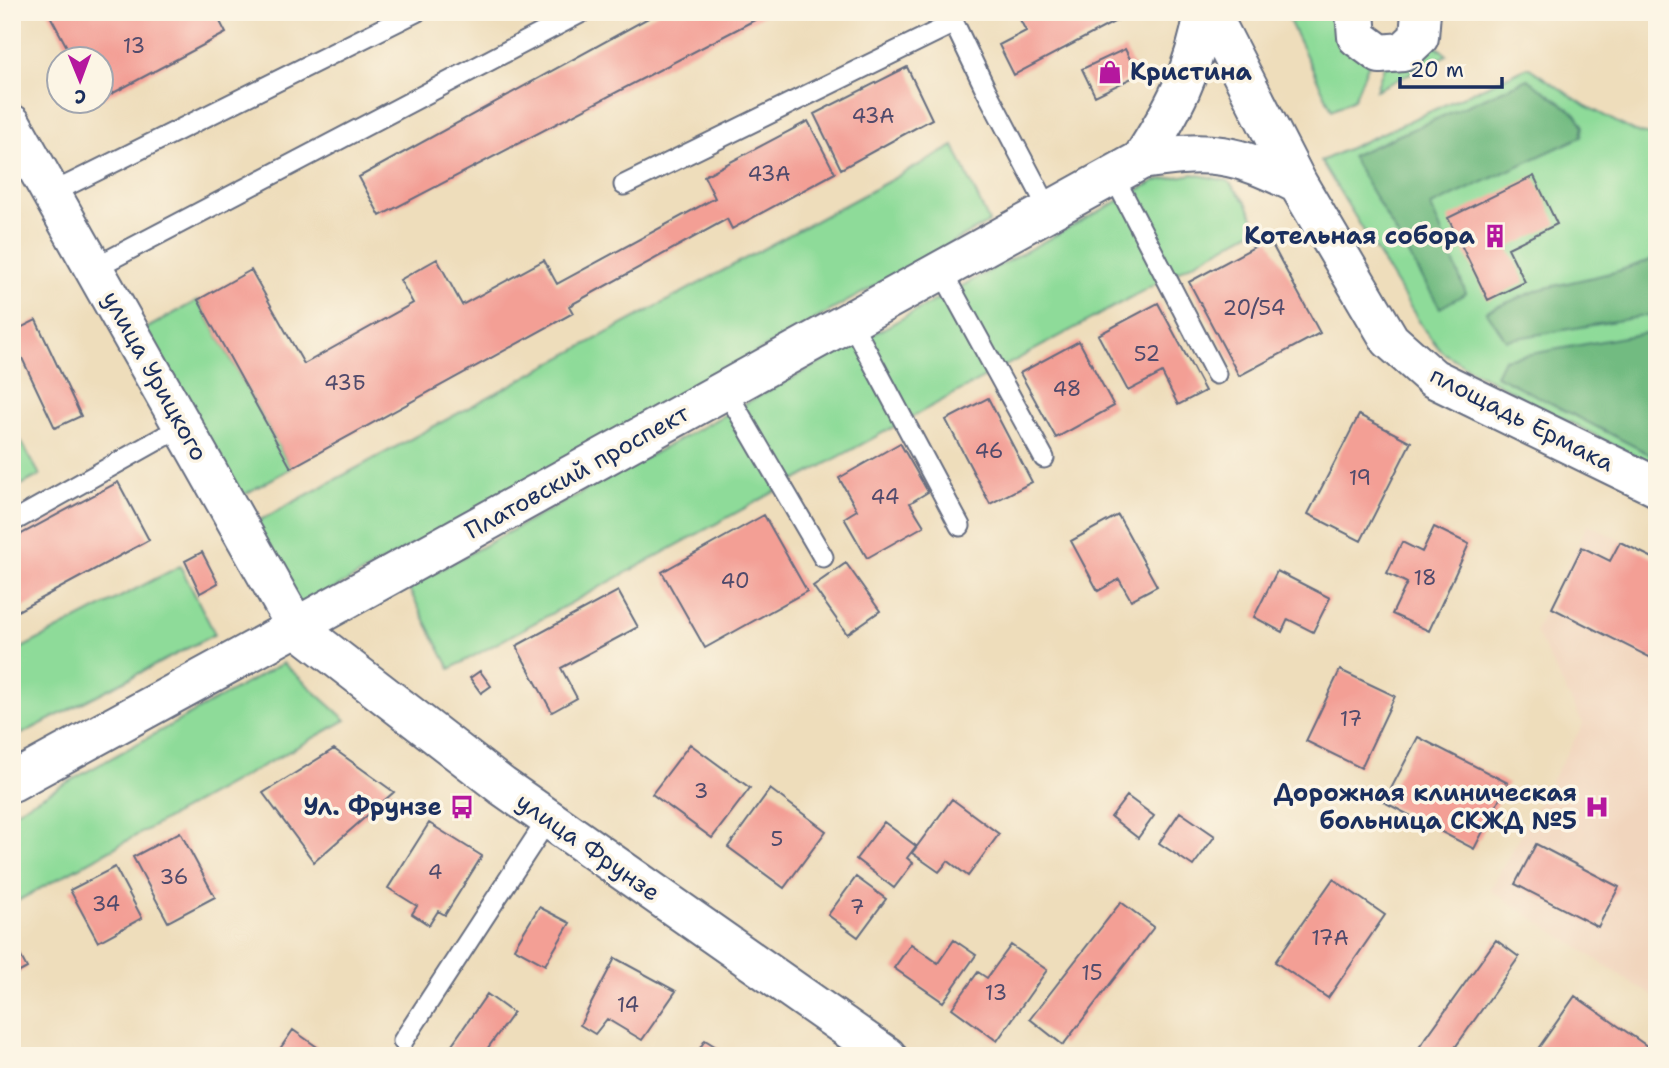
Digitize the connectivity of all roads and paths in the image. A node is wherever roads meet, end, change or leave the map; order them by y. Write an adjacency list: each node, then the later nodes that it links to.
1 (416, 12): 11 (lane)
2 (582, 12): 13 (lane)
3 (1204, 12): 8 (street, Платовский проспект)
4 (1210, 12): 9 (street, площадь Ермака)
5 (1355, 12): 6 (street)
6 (1422, 12)
7 (12, 124): 11 (street, улица Урицкого)
8 (1127, 167): 9 (street, Платовский проспект); 12 (street, Платовский проспект); 16 (lane)
9 (1298, 184): 20 (street, площадь Ермака)
10 (624, 186): 12 (lane)
11 (52, 193): 13 (street, улица Урицкого)
12 (1049, 210): 14 (street, Платовский проспект)
13 (94, 268): 18 (street, улица Урицкого)
14 (941, 270): 15 (street, Платовский проспект); 19 (lane)
15 (850, 320): 17 (street, Платовский проспект); 22 (lane)
16 (1216, 373)
17 (725, 389): 23 (lane); 24 (street, Платовский проспект)
18 (183, 426): 21 (lane); 24 (street, улица Урицкого)
19 (1044, 458)
20 (1657, 487)
21 (12, 522)
22 (960, 526)
23 (823, 557)
24 (296, 627): 25 (street, Платовский проспект); 26 (street, улица Фрунзе)
25 (12, 782)
26 (548, 819): 27 (lane); 28 (street, улица Фрунзе)
27 (403, 1041)
28 (887, 1056)

